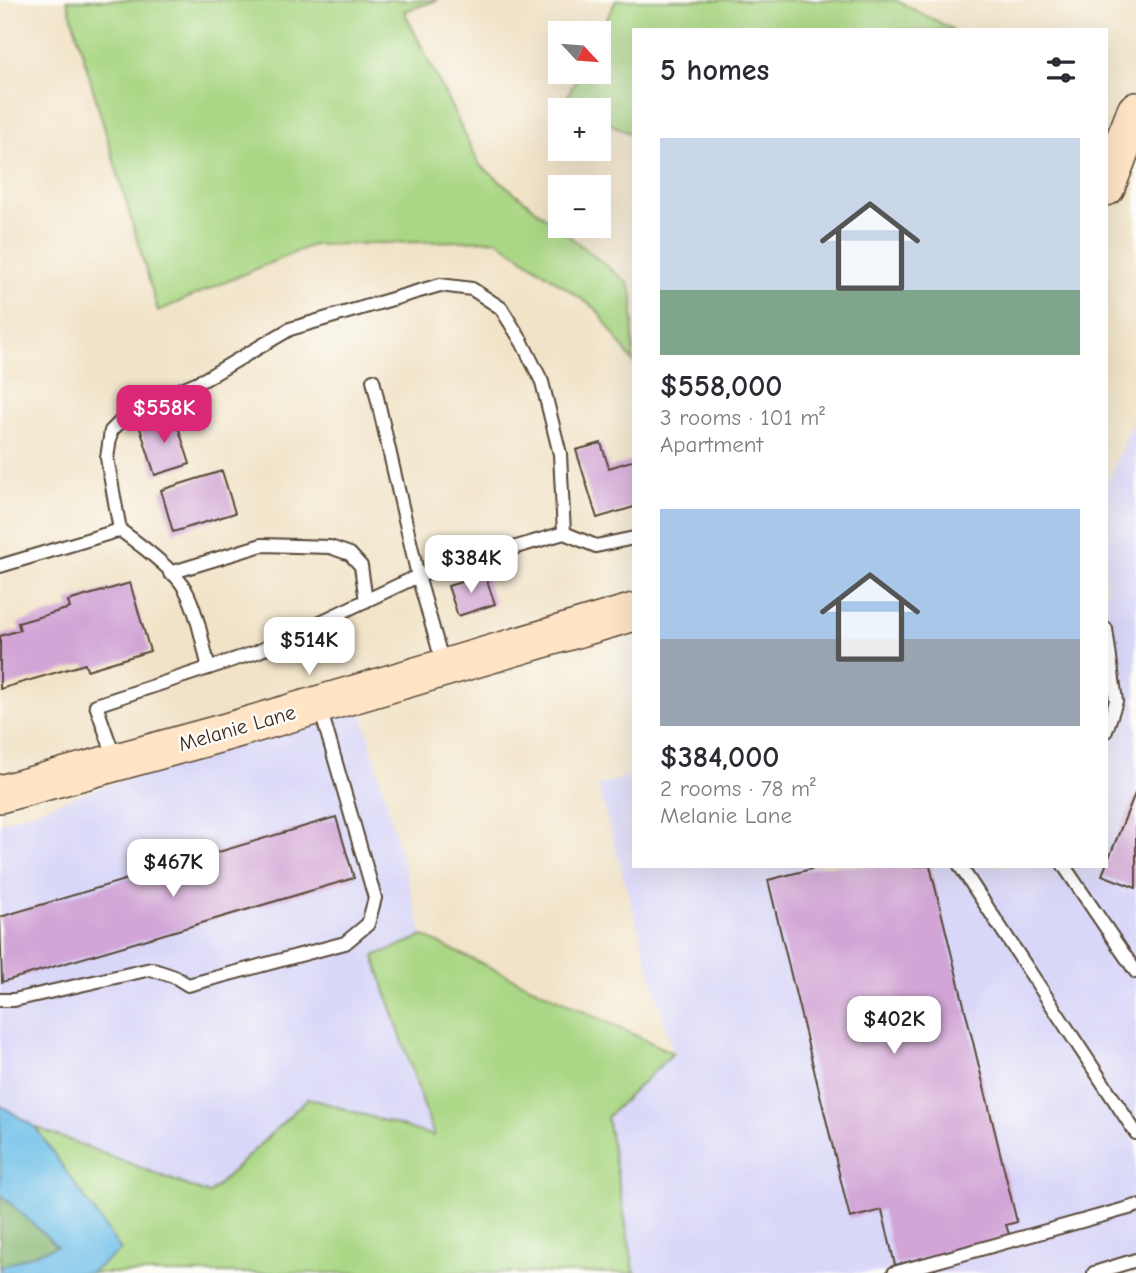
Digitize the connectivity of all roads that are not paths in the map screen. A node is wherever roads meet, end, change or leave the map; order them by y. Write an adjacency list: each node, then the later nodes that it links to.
1 (1136, 111): 2 (street)
2 (1108, 182)
3 (373, 380): 9 (lane)
4 (120, 530): 5 (lane); 7 (lane); 8 (lane)
5 (564, 533): 6 (lane); 9 (lane)
6 (632, 538)
7 (0, 566)
8 (170, 573): 10 (lane); 13 (lane)
9 (418, 576): 10 (lane); 14 (lane)
10 (366, 601): 13 (lane)
11 (632, 613): 14 (street, Melanie Lane)
12 (1108, 643): 16 (lane)
13 (209, 668): 17 (lane)
14 (444, 668): 15 (street, Melanie Lane)
15 (319, 704): 17 (street, Melanie Lane); 22 (lane)
16 (1108, 725)
17 (117, 762): 18 (street, Melanie Lane)
18 (0, 794)
19 (961, 868): 23 (lane)
20 (1065, 868): 21 (lane)
21 (1136, 972)
22 (0, 1000)
23 (1136, 1133)
24 (1136, 1206): 26 (lane)
25 (1136, 1260): 27 (lane)
26 (894, 1273)
27 (1094, 1273)

